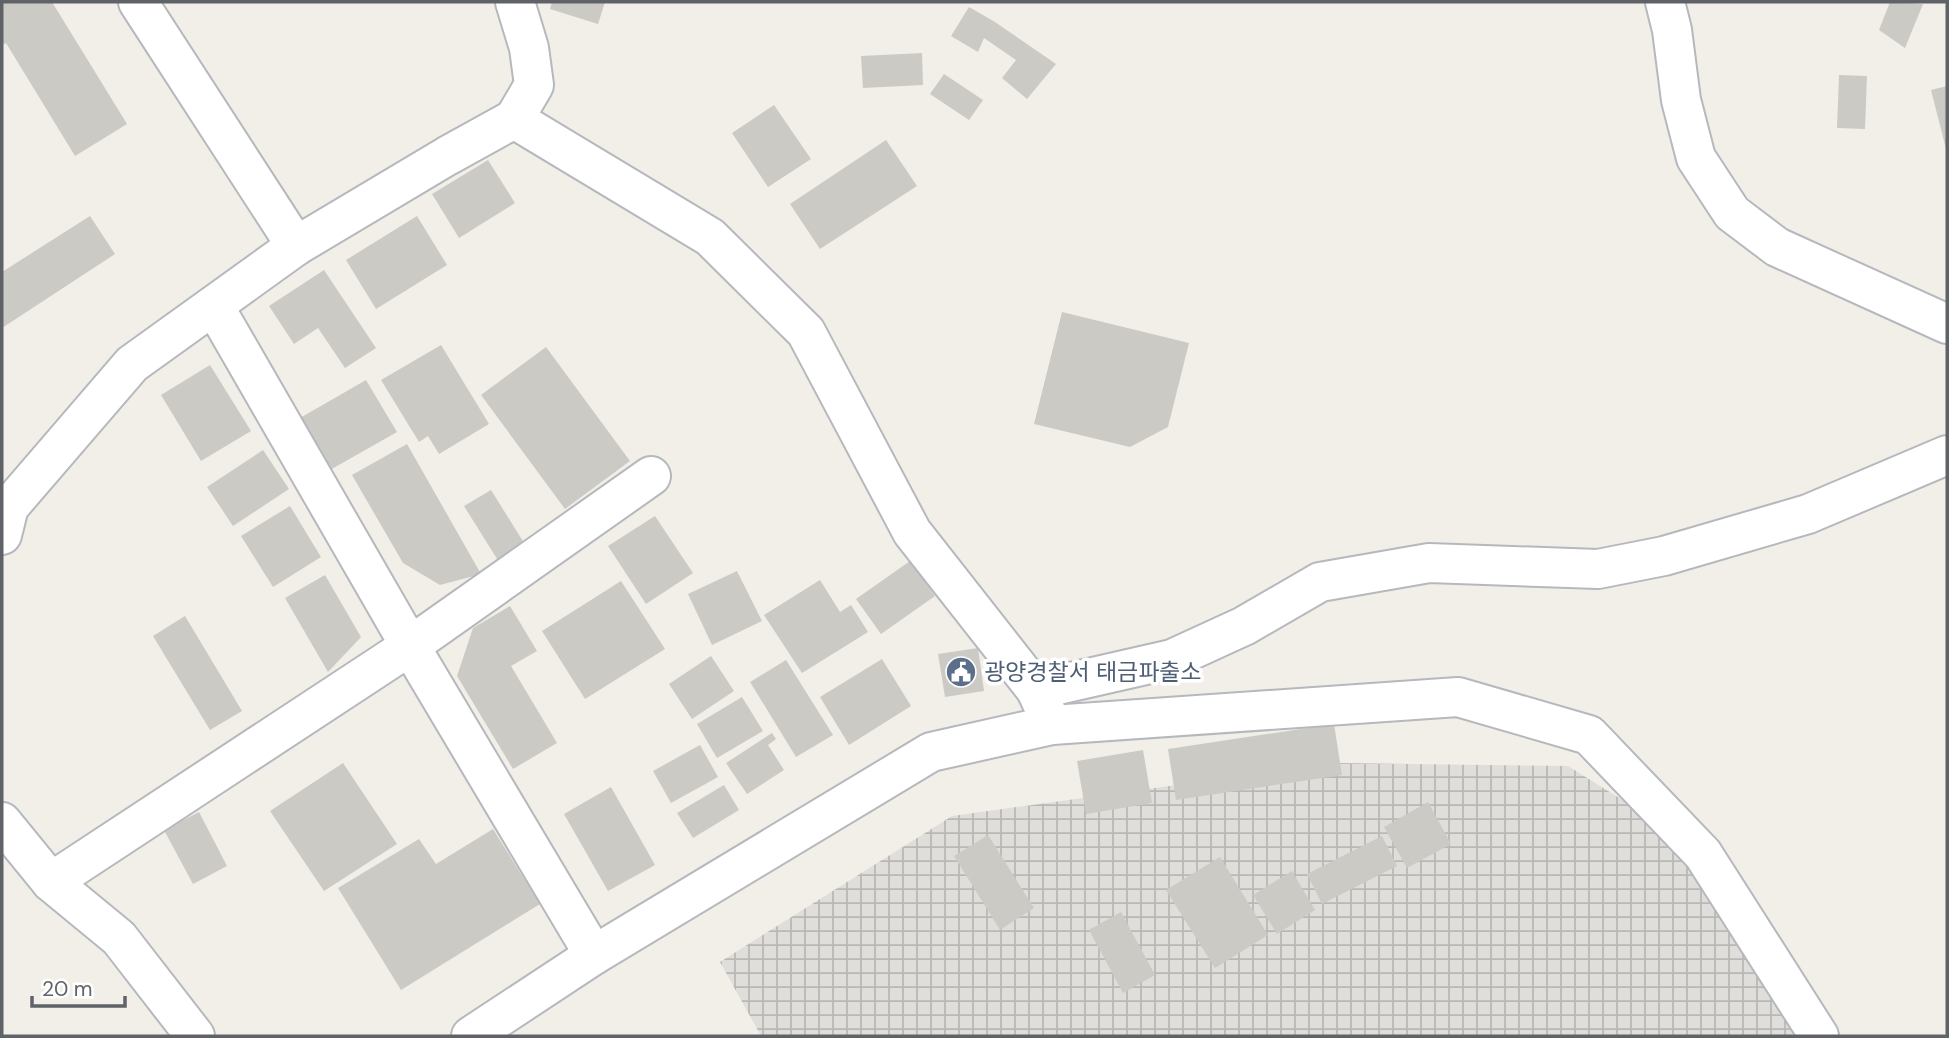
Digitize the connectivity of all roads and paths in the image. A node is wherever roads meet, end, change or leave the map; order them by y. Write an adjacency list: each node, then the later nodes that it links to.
1 (138, 2): 5 (street)
2 (515, 2): 4 (street)
3 (1665, 2): 7 (street)
4 (514, 119): 5 (street); 12 (street)
5 (296, 246): 6 (street)
6 (214, 306): 10 (street); 11 (street)
7 (1947, 324)
8 (1947, 455): 12 (street)
9 (651, 475): 11 (street)
10 (4, 517)
11 (410, 646): 15 (street); 16 (street)
12 (1036, 690): 13 (street)
13 (1052, 726): 16 (street); 19 (street)
14 (2, 822): 15 (street)
15 (51, 882): 17 (street)
16 (594, 955): 18 (street)
17 (195, 1036)
18 (471, 1036)
19 (1819, 1036)

